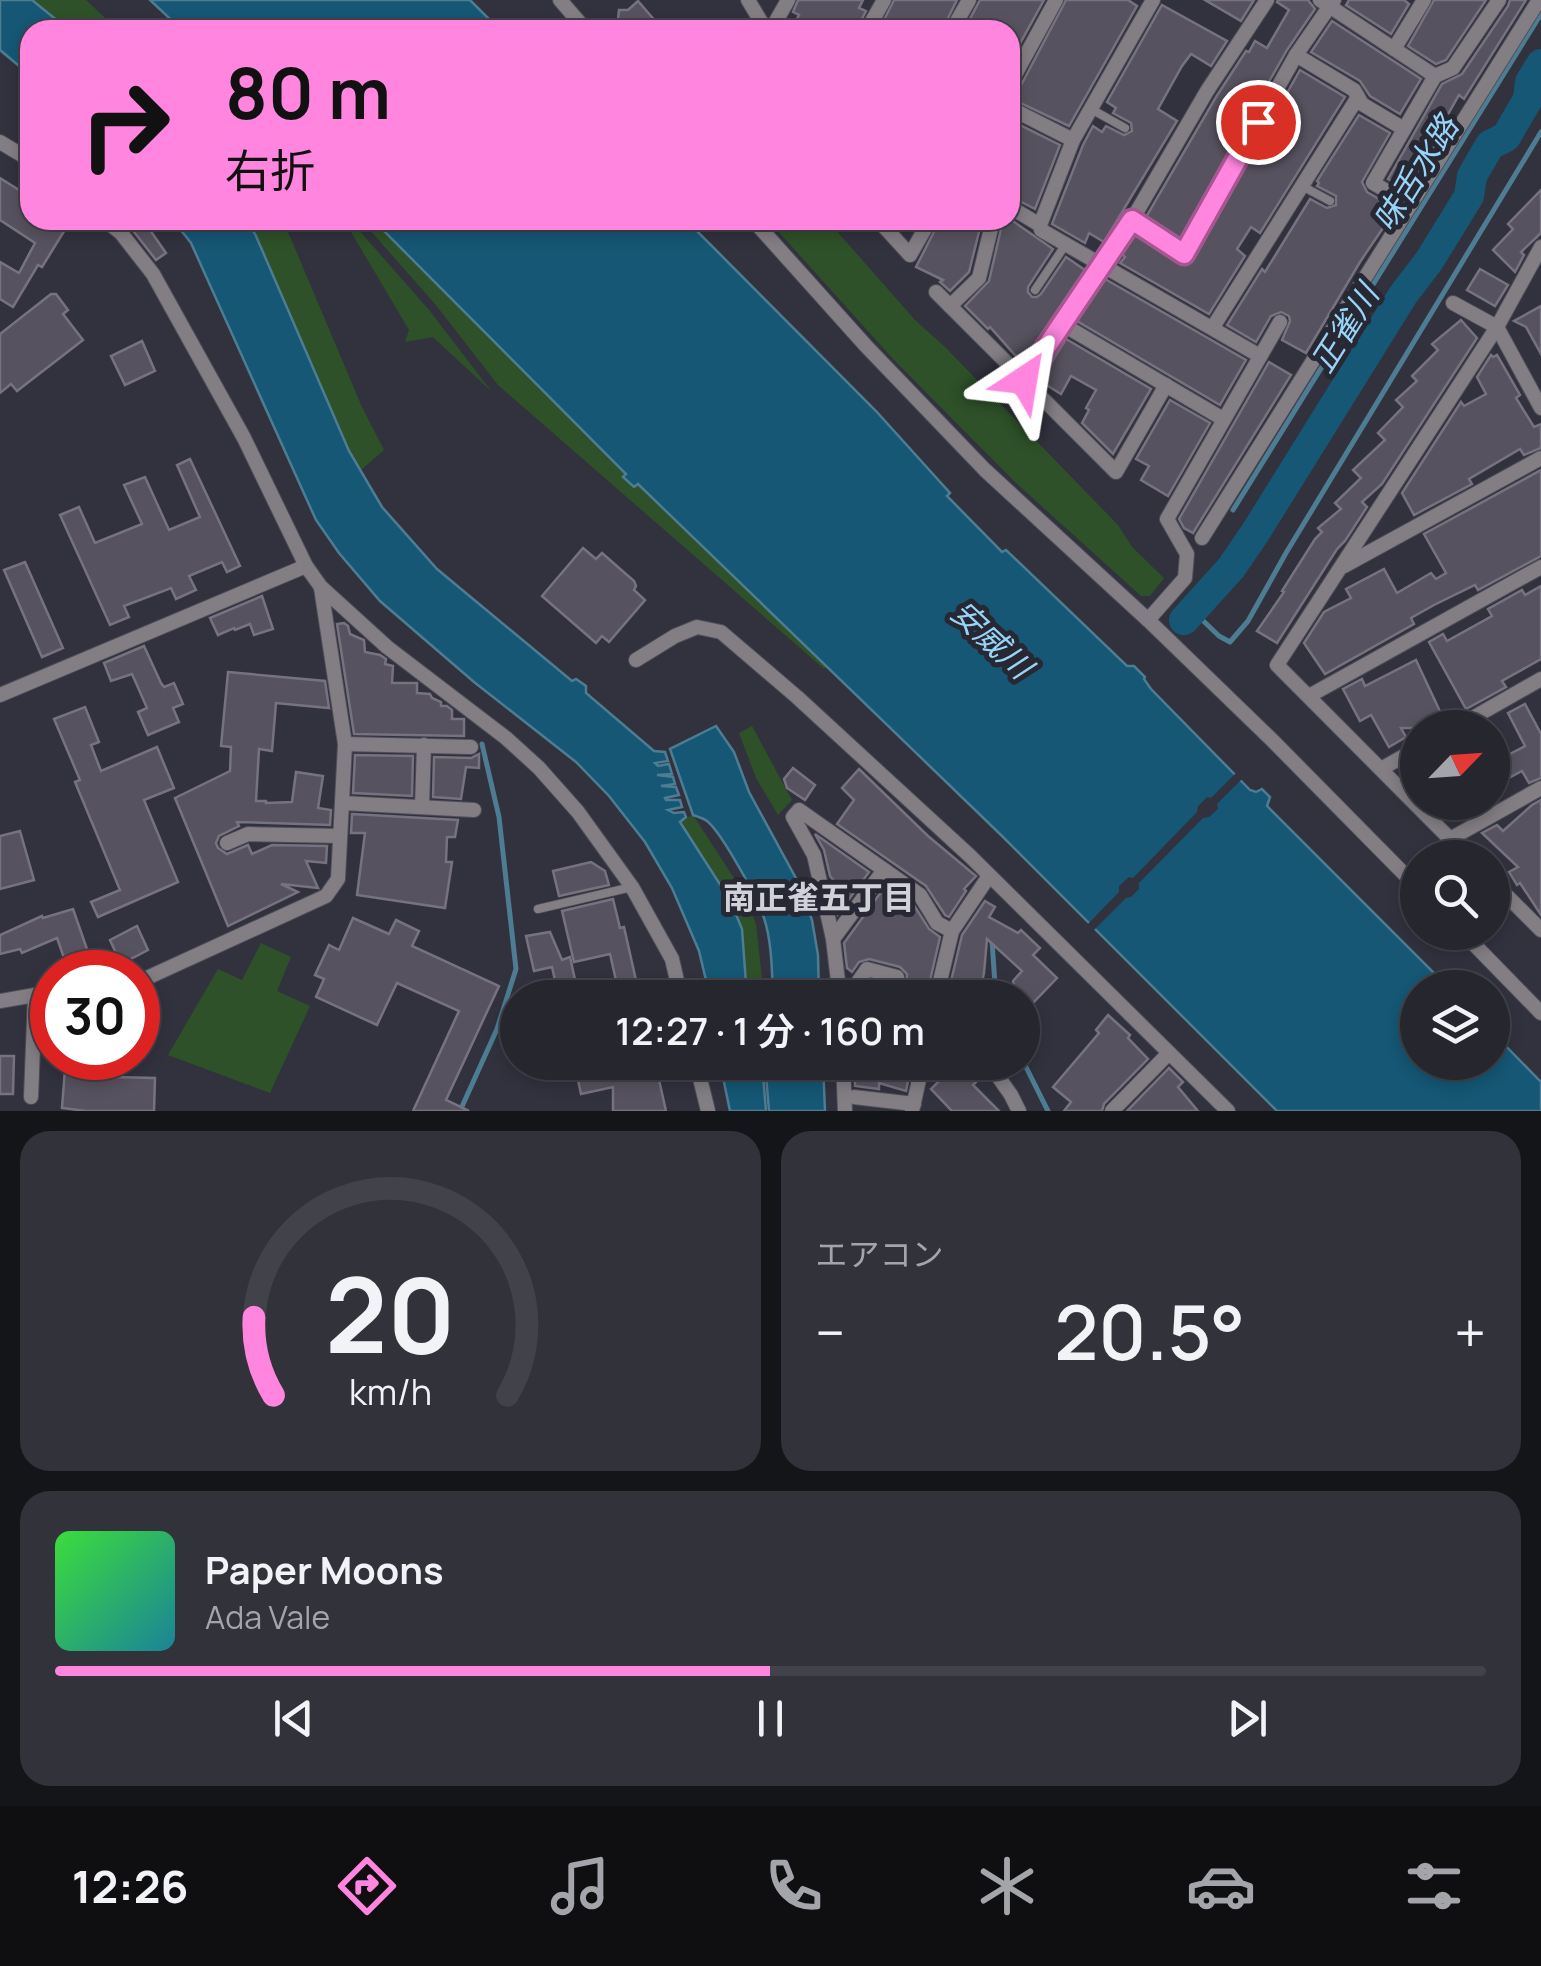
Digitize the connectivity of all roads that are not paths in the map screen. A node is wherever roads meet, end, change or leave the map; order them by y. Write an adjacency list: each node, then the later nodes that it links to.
1 (560, 0): 9 (street)
2 (1056, 0): 12 (street)
3 (1267, 0): 24 (street)
4 (1424, 0): 10 (street)
5 (1498, 0): 13 (street)
6 (1539, 0): 22 (street)
7 (1151, 1): 15 (street)
8 (1328, 2): 10 (street); 11 (street)
9 (577, 20)
10 (1394, 49): 13 (street)
11 (1296, 56): 14 (street); 24 (street)
12 (1020, 66)
13 (1435, 76): 18 (street)
14 (1358, 97): 18 (street); 20 (street)
15 (1090, 110): 17 (lane); 19 (street)
16 (1020, 113): 19 (street)
17 (1126, 128)
18 (1404, 129): 22 (street)
19 (1073, 140): 25 (street)
20 (1302, 186): 21 (lane); 40 (street)
21 (1330, 201)
22 (1410, 205): 48 (street)
23 (1020, 214): 25 (street)
24 (1132, 220): 33 (street)
25 (1040, 225): 31 (street)
26 (116, 230): 49 (street)
27 (762, 230): 53 (street)
28 (887, 230): 29 (street)
29 (924, 230)
30 (990, 230): 37 (street)
31 (1066, 244): 33 (street); 34 (lane)
32 (1541, 247): 41 (street)
33 (1102, 264): 39 (street); 40 (street)
34 (1035, 290)
35 (936, 292): 37 (street)
36 (1453, 303): 41 (street)
37 (950, 306): 43 (street)
38 (1280, 322): 42 (street)
39 (1062, 324): 43 (street); 44 (street)
40 (1213, 327): 42 (street)
41 (1496, 328): 45 (street); 50 (street)
42 (1260, 356): 46 (street)
43 (1024, 380): 44 (street)
44 (1166, 385): 46 (street)
45 (1541, 408)
46 (1222, 419): 53 (street)
47 (1541, 458): 50 (street)
48 (1202, 538)
49 (306, 566): 52 (street); 56 (street)
50 (1342, 566): 57 (street)
51 (1541, 567): 57 (street)
52 (321, 587): 59 (street); 74 (street)
53 (1148, 620): 72 (street)
54 (636, 660): 73 (street)
55 (1541, 679): 58 (street)
56 (0, 694)
57 (1310, 696): 63 (street)
58 (1487, 710)
59 (345, 744): 60 (street); 65 (street)
60 (424, 746): 61 (street); 66 (street)
61 (471, 746)
62 (1400, 758): 63 (street)
63 (1382, 769): 69 (street)
64 (1541, 788): 69 (street)
65 (342, 803): 66 (street); 68 (street)
66 (422, 807): 67 (street)
67 (474, 810)
68 (340, 836): 70 (street); 81 (street)
69 (1450, 839)
70 (228, 843)
71 (884, 870): 78 (street); 79 (street); 79 (street)
72 (1400, 870)
73 (989, 876): 78 (street); 90 (street)
74 (632, 887): 76 (lane); 82 (street)
75 (1510, 898): 77 (street)
76 (538, 909)
77 (1539, 924)
78 (952, 931): 86 (street)
79 (832, 939): 83 (street)
80 (1480, 950): 89 (street)
81 (160, 972)
82 (677, 980)
83 (838, 980)
84 (859, 980): 85 (street)
85 (896, 980)
86 (940, 980)
87 (30, 996): 88 (street)
88 (0, 1001)
89 (1541, 1013)
90 (1169, 1052): 96 (street); 101 (street)
91 (31, 1080): 95 (street)
92 (700, 1080): 99 (street)
93 (919, 1080): 98 (street)
94 (1001, 1080): 100 (street)
95 (30, 1097)
96 (1216, 1099): 102 (street); 103 (street)
97 (850, 1104): 98 (street)
98 (913, 1107)
99 (708, 1111)
100 (1019, 1111)
101 (1112, 1111)
102 (1204, 1111)
103 (1228, 1111)

